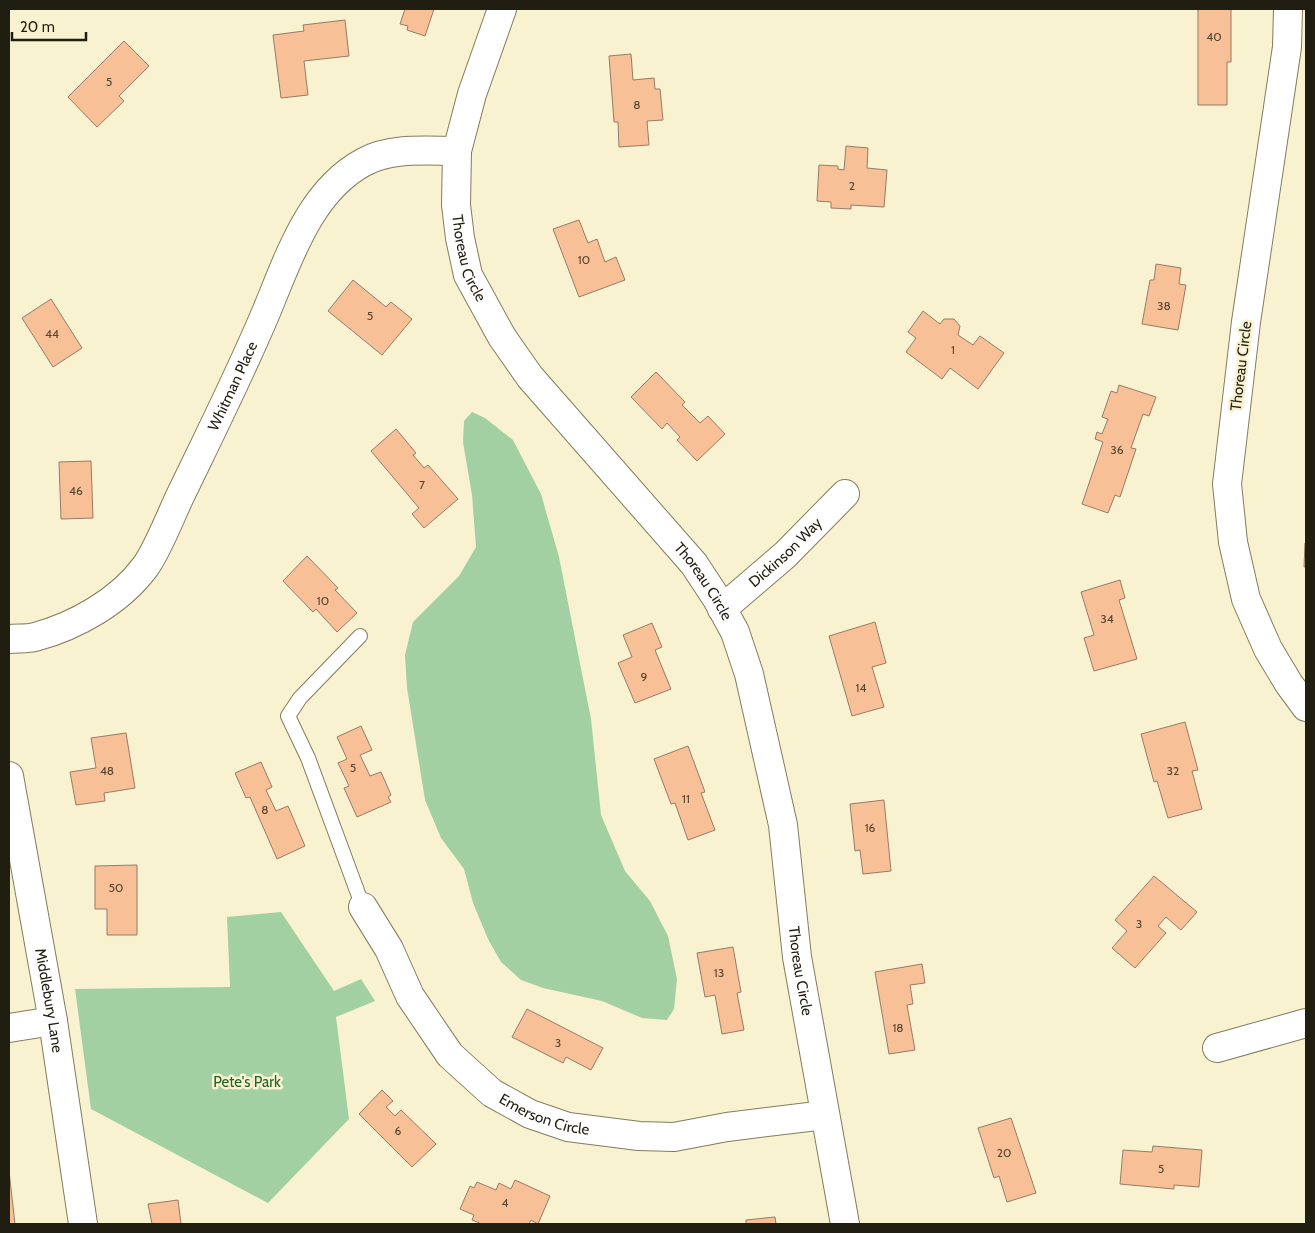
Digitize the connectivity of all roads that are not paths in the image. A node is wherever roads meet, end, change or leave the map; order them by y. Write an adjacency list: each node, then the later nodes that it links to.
1 (502, 9): 3 (street, Thoreau Circle)
2 (1288, 9): 8 (street, Thoreau Circle)
3 (457, 151): 5 (street, Thoreau Circle); 7 (street, Whitman Place)
4 (845, 494): 5 (street, Dickinson Way)
5 (722, 609): 15 (street, Thoreau Circle)
6 (360, 636): 10 (lane)
7 (9, 639)
8 (1306, 707)
9 (9, 776): 11 (street, Middlebury Lane)
10 (363, 907): 15 (street, Emerson Circle)
11 (52, 1021): 13 (street); 16 (street, Middlebury Lane)
12 (1306, 1023): 14 (street)
13 (9, 1028)
14 (1217, 1048)
15 (825, 1115): 17 (street, Thoreau Circle)
16 (83, 1224)
17 (845, 1224)

